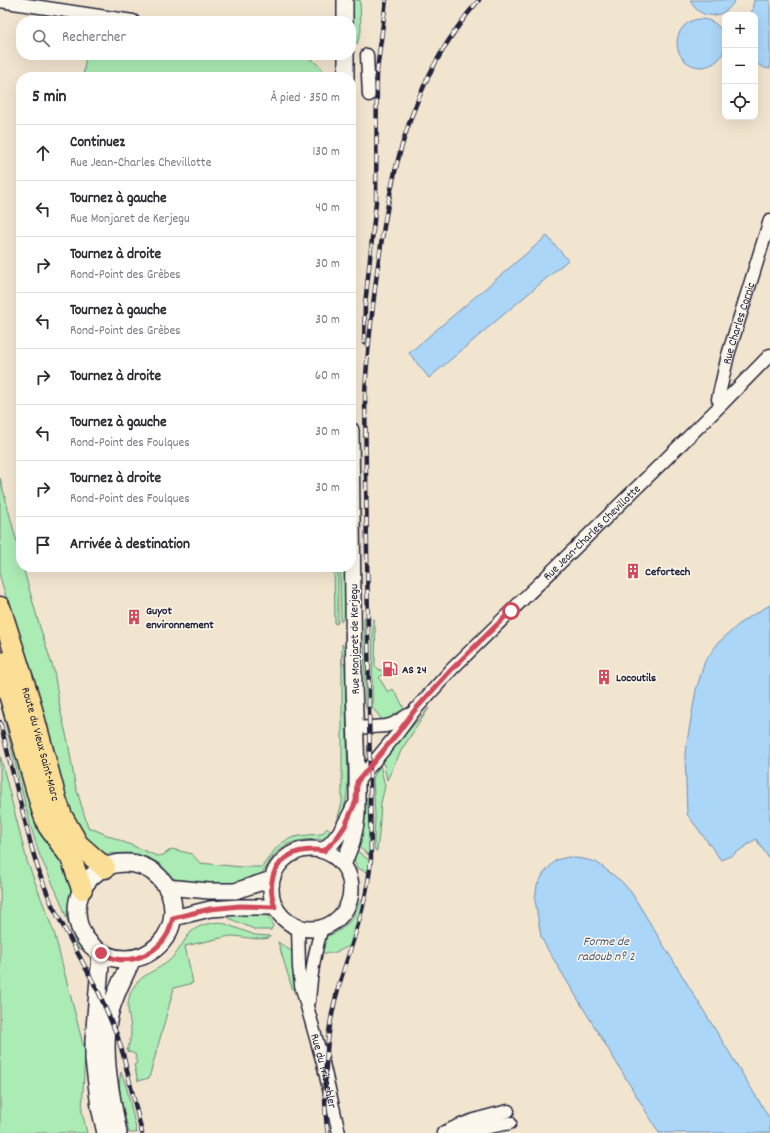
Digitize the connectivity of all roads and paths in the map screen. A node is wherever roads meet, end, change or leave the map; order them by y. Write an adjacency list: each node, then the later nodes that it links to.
1 (345, 0): 4 (street)
2 (0, 1): 3 (street)
3 (100, 16)
4 (346, 16)
5 (367, 55): 8 (street)
6 (346, 60): 7 (street)
7 (346, 72)
8 (370, 95)
9 (770, 220): 11 (street, Rue Charles Cornic)
10 (770, 355): 11 (street, Rue Jean-Charles Chevillotte)
11 (722, 404): 15 (street, Rue Jean-Charles Chevillotte)
12 (353, 572): 16 (street, Rue Monjaret de Kerjegu)
13 (0, 607): 21 (highway, Route du Vieux Saint-Marc)
14 (0, 662): 24 (highway, Route du Vieux Saint-Marc)
15 (414, 711): 16 (street, Rue Jean-Charles Chevillotte); 17 (street, Rue Jean-Charles Chevillotte)
16 (356, 728): 17 (street, Rue Monjaret de Kerjegu)
17 (357, 782): 18 (street, Rue Monjaret de Kerjegu)
18 (356, 801): 19 (street, Rue Monjaret de Kerjegu); 20 (street, Rue Monjaret de Kerjegu)
19 (324, 851): 20 (street); 22 (street)
20 (343, 865): 28 (street)
21 (104, 868): 23 (main road); 24 (main road)
22 (272, 879): 23 (street); 25 (street)
23 (167, 887): 26 (main road)
24 (82, 889): 29 (main road)
25 (275, 907): 26 (street); 27 (street)
26 (173, 918): 30 (main road)
27 (298, 927): 28 (street); 31 (street, Rue du Tritschler)
28 (322, 927): 31 (street, Rue du Tritschler)
29 (101, 953): 30 (main road); 32 (main road)
30 (132, 959): 33 (main road)
31 (309, 1009): 34 (street, Rue du Tritschler)
32 (106, 1133)
33 (118, 1133)
34 (339, 1133)
35 (443, 1133): 36 (street)
36 (458, 1133)

